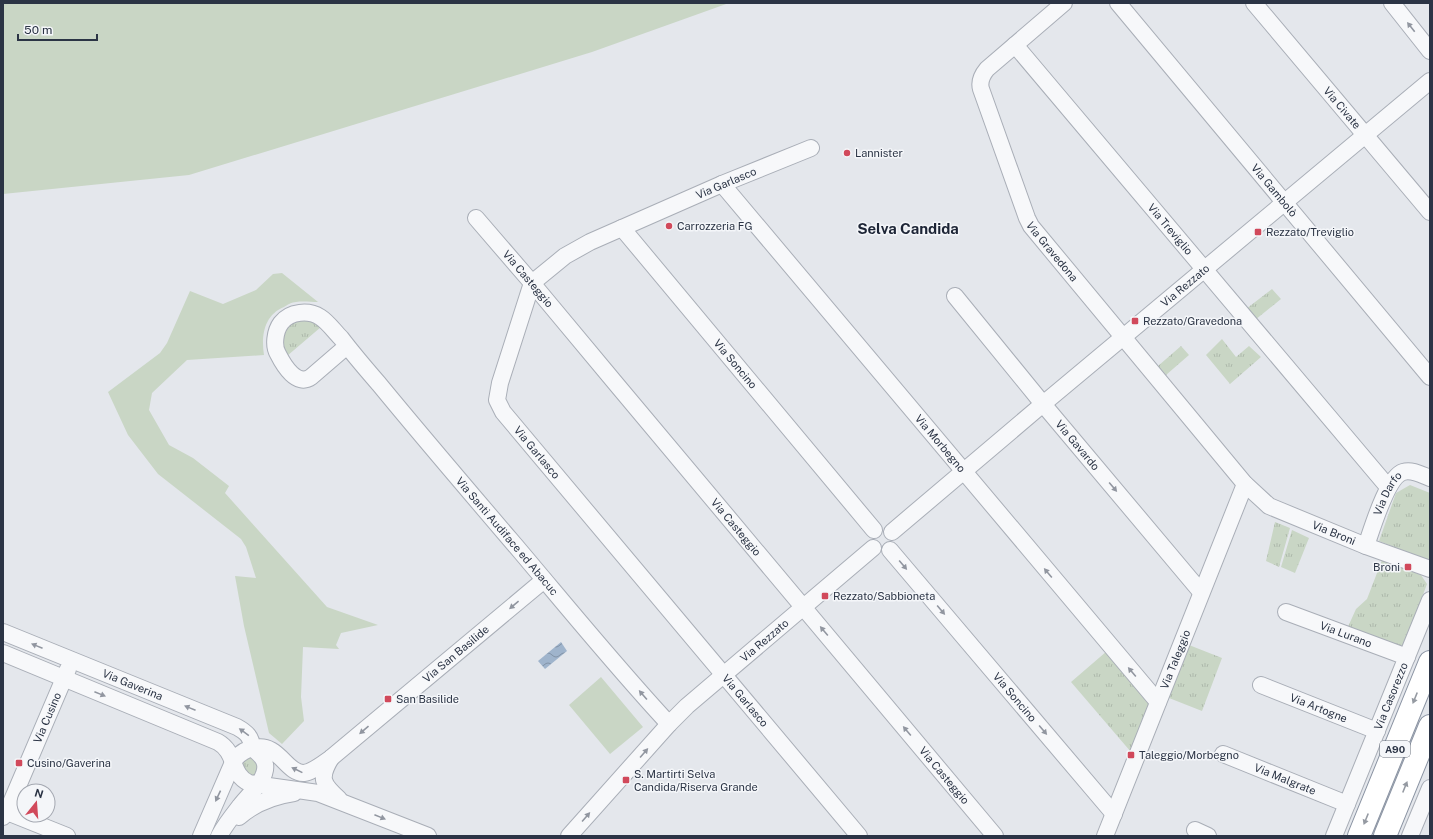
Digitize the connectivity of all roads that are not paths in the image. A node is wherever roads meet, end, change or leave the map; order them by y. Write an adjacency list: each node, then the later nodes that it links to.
1 (1064, 3): 5 (street, Via Gravedona)
2 (1118, 3): 11 (street, Via Gambolò)
3 (1254, 3): 8 (street, Via Civate)
4 (1392, 3): 6 (street, one-way to 4)
5 (1015, 45): 15 (street, Via Treviglio); 18 (street, Via Gravedona)
6 (1430, 51)
7 (1430, 81): 8 (street, Via Rezzato)
8 (1365, 135): 11 (street, Via Rezzato); 12 (street, Via Civate)
9 (811, 148): 10 (street, Via Garlasco)
10 (722, 184): 14 (street, Via Garlasco); 22 (street, Via Morbegno)
11 (1284, 202): 15 (street, Via Rezzato); 20 (street, Via Gambolò)
12 (1430, 212)
13 (476, 218): 16 (street, Via Casteggio)
14 (622, 228): 16 (street, Via Garlasco); 26 (street, Via Soncino)
15 (1204, 270): 18 (street, Via Rezzato); 25 (street, Via Treviglio)
16 (532, 283): 35 (street, Via Casteggio); 42 (street, Via Garlasco)
17 (955, 296): 21 (street, Via Gavardo)
18 (1124, 337): 21 (street, Via Rezzato); 24 (street, Via Gravedona)
19 (347, 346): 19 (street, Via Santi Audiface ed Abacuc); 32 (street, Via Santi Audiface ed Abacuc)
20 (1430, 377)
21 (1043, 404): 22 (street, Via Rezzato); 33 (street, Via Gavardo, one-way to 33)
22 (963, 472): 27 (street, Via Rezzato); 45 (street, Via Morbegno, one-way to 22)
23 (1430, 478): 25 (street, Via Darfo)
24 (1245, 484): 28 (street, Via Broni); 33 (street, Via Taleggio)
25 (1388, 487): 28 (street, Via Darfo)
26 (874, 530): 27 (street); 29 (street)
27 (892, 532): 30 (street)
28 (1366, 546): 31 (street, Via Broni)
29 (873, 548): 30 (street); 35 (street, Via Rezzato)
30 (890, 550): 58 (street, Via Soncino, one-way to 58)
31 (1430, 569)
32 (544, 580): 46 (street, Via Santi Audiface ed Abacuc, one-way to 32); 51 (street, Via San Basilide, one-way to 51)
33 (1201, 592): 45 (street, Via Taleggio)
34 (1430, 600): 39 (street, Via Casorezzo)
35 (803, 607): 42 (street, Via Rezzato); 66 (street, Via Casteggio, one-way to 35)
36 (1286, 612): 39 (street, Via Lurano)
37 (3, 632): 40 (street, Via Gaverina, one-way to 37)
38 (3, 653): 43 (street, Via Gaverina)
39 (1407, 657): 48 (street, Via Casorezzo)
40 (71, 660): 43 (street, Via Cusino); 49 (street, Via Gaverina, one-way to 40)
41 (1430, 662): 69 (highway, A90, one-way to 69)
42 (723, 675): 46 (street, Via Rezzato); 65 (street, Via Garlasco)
43 (64, 679): 52 (street, Via Gaverina, one-way to 52); 59 (street, Via Cusino)
44 (1261, 685): 48 (street, Via Artogne)
45 (1158, 702): 58 (street, Via Taleggio)
46 (668, 724): 60 (street, Via Rezzato, one-way to 46)
47 (1430, 726): 70 (highway, A90, one-way to 47)
48 (1377, 731): 57 (street, Via Casorezzo)
49 (252, 748): 51 (street, Via San Basilide, one-way to 49); 52 (street); 53 (street)
50 (1223, 754): 57 (street, Via Malgrate)
51 (331, 758): 56 (street)
52 (234, 760): 53 (street); 62 (street, one-way to 62)
53 (258, 784): 55 (street); 63 (street)
54 (1430, 788): 71 (street)
55 (312, 792): 56 (street); 63 (street)
56 (344, 802): 64 (street, one-way to 64)
57 (1347, 804): 68 (street, Via Casorezzo)
58 (1114, 814): 67 (street, Via Taleggio)
59 (5, 815): 61 (street)
60 (572, 835)
61 (67, 836)
62 (201, 836)
63 (219, 836)
64 (428, 836)
65 (859, 836)
66 (995, 836)
67 (1105, 836)
68 (1334, 836)
69 (1359, 836)
70 (1386, 836)
71 (1410, 836)

